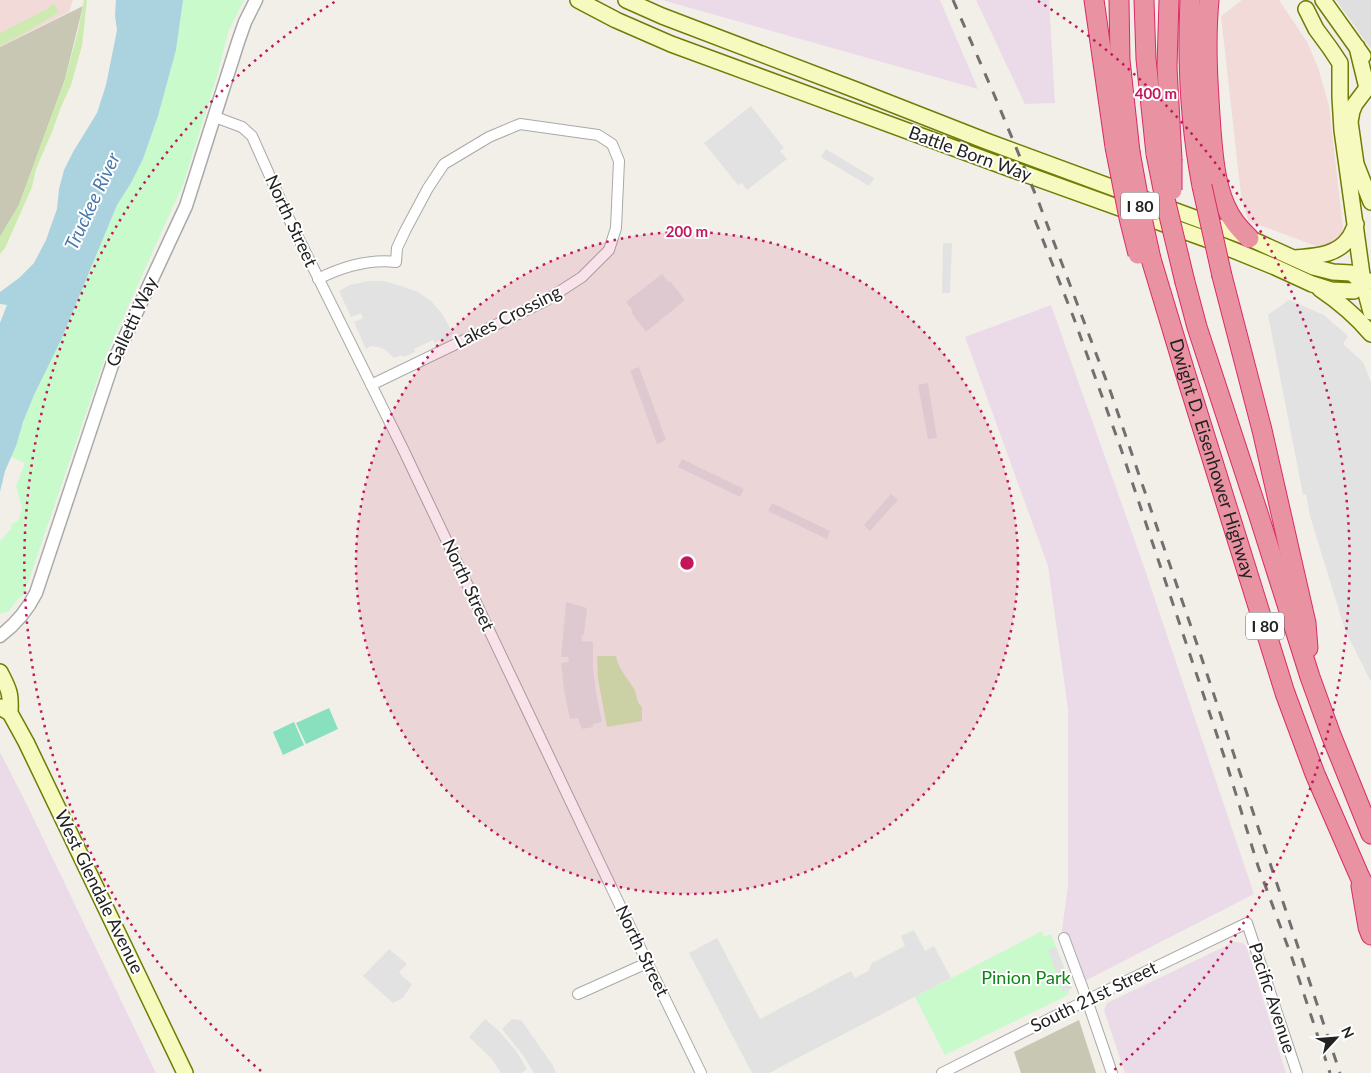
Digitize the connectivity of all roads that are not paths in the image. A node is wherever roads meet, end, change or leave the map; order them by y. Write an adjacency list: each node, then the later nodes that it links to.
1 (256, 0): 15 (street, Galletti Way)
2 (578, 0): 24 (main road, Battle Born Way)
3 (626, 0): 20 (main road, Battle Born Way)
4 (1094, 0): 16 (highway)
5 (1119, 0): 16 (highway, Dwight D. Eisenhower Highway / I 80)
6 (1144, 0): 17 (highway, Dwight D. Eisenhower Highway / I 80)
7 (1169, 0): 17 (highway)
8 (1190, 0): 30 (highway, bridge)
9 (1209, 0): 20 (highway)
10 (1323, 0): 12 (main road)
11 (1302, 4): 14 (main road); 19 (main road)
12 (1357, 47): 13 (main road); 14 (main road)
13 (1371, 67)
14 (1369, 90): 18 (main road)
15 (215, 117): 22 (street, North Street); 28 (street, Galletti Way)
16 (1123, 150): 33 (highway, Dwight D. Eisenhower Highway / I 80, bridge)
17 (1164, 156): 30 (highway, Dwight D. Eisenhower Highway / I 80, bridge)
18 (1371, 202)
19 (1356, 224): 21 (main road); 23 (main road)
20 (1249, 238): 21 (main road, Battle Born Way)
21 (1293, 258): 23 (main road, Battle Born Way)
22 (318, 279): 27 (street, North Street); 27 (street, Lakes Crossing)
23 (1367, 282): 24 (main road, Battle Born Way); 25 (main road)
24 (1312, 284): 26 (main road)
25 (1371, 312)
26 (1371, 334)
27 (371, 385): 38 (street, North Street)
28 (0, 636)
29 (0, 672): 31 (main road, West Glendale Avenue)
30 (1310, 677): 32 (highway, Dwight D. Eisenhower Highway / I 80)
31 (5, 710): 41 (main road, West Glendale Avenue)
32 (1371, 834)
33 (1359, 875): 34 (highway, Dwight D. Eisenhower Highway / I 80); 36 (highway)
34 (1371, 900)
35 (1248, 923): 40 (street, South 21st Street); 45 (street, Pacific Avenue)
36 (1371, 934)
37 (1064, 938): 40 (street)
38 (648, 963): 39 (street); 42 (street, North Street)
39 (578, 994)
40 (1087, 1000): 43 (street, South 21st Street); 44 (street)
41 (185, 1073)
42 (701, 1073)
43 (942, 1073)
44 (1112, 1073)
45 (1297, 1073)

